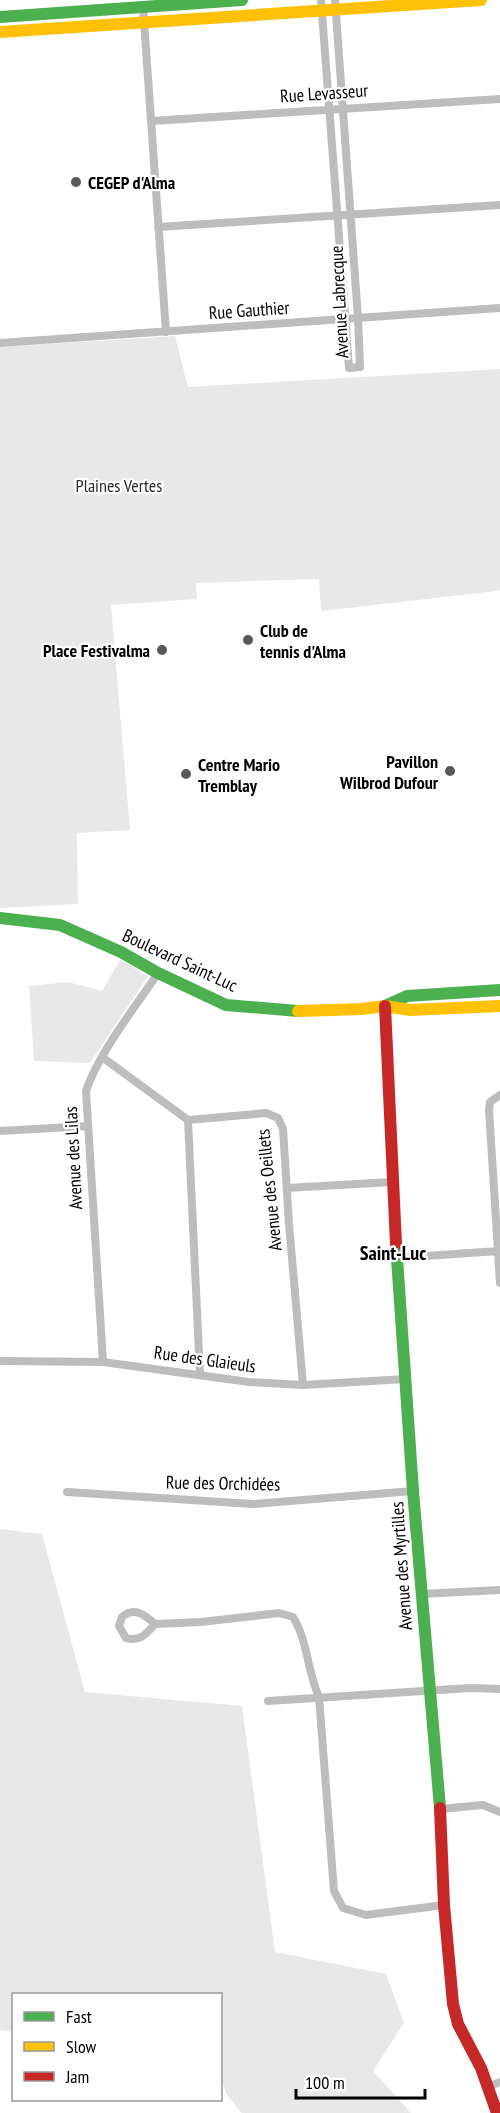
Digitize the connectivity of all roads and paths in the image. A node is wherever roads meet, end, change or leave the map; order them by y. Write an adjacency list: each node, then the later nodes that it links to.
1 (242, 0): 3 (street)
2 (482, 0): 5 (street)
3 (208, 1): 7 (street); 9 (street)
4 (322, 5): 5 (street); 6 (street); 14 (street, Avenue Labrecque)
5 (335, 5): 13 (street, Avenue Labrecque)
6 (307, 6): 9 (street)
7 (143, 7): 8 (street); 10 (street)
8 (0, 17)
9 (209, 18): 10 (street)
10 (145, 22): 11 (street); 15 (street)
11 (0, 32)
12 (500, 99): 13 (street, Rue Levasseur)
13 (342, 108): 14 (street, Rue Levasseur); 17 (street, Avenue Labrecque)
14 (328, 109): 15 (street, Rue Levasseur); 18 (street, Avenue Labrecque)
15 (151, 121): 19 (street)
16 (500, 205): 17 (street)
17 (350, 215): 18 (street); 21 (street, Avenue Labrecque)
18 (337, 216): 19 (street); 22 (street, Avenue Labrecque)
19 (158, 226): 23 (street)
20 (500, 308): 21 (street, Rue Gauthier)
21 (358, 318): 22 (street, Rue Gauthier); 22 (street, Avenue Labrecque)
22 (346, 320): 23 (street, Rue Gauthier)
23 (166, 332): 24 (street, Rue Gauthier)
24 (0, 343)
25 (0, 918): 26 (street, Boulevard Saint-Luc)
26 (158, 973): 28 (street, Boulevard Saint-Luc); 30 (street, Avenue des Lilas)
27 (500, 990): 28 (street, Boulevard Saint-Luc)
28 (385, 1006): 29 (street, Boulevard Saint-Luc); 35 (street, Avenue des Myrtilles)
29 (500, 1006)
30 (102, 1057): 32 (street); 33 (street, Avenue des Lilas)
31 (500, 1095): 37 (street)
32 (188, 1120): 36 (street, Avenue des Oeillets); 42 (street)
33 (88, 1126): 34 (street); 41 (street, Avenue des Lilas)
34 (0, 1131)
35 (392, 1182): 36 (street); 38 (street, Avenue des Myrtilles)
36 (287, 1188): 44 (street, Avenue des Oeillets)
37 (498, 1251): 38 (street); 39 (street)
38 (398, 1258): 43 (street, Avenue des Myrtilles)
39 (500, 1283)
40 (0, 1361): 41 (street, Rue des Glaieuls)
41 (103, 1362): 42 (street, Rue des Glaieuls)
42 (200, 1375): 44 (street, Rue des Glaieuls)
43 (406, 1379): 44 (street, Rue des Glaieuls); 45 (street, Avenue des Myrtilles)
44 (303, 1385)
45 (413, 1491): 46 (street, Rue des Orchidées); 48 (street, Avenue des Myrtilles)
46 (67, 1492)
47 (500, 1590): 48 (street)
48 (421, 1594): 51 (street, Avenue des Myrtilles)
49 (155, 1624): 52 (street)
50 (500, 1689): 51 (street)
51 (429, 1690): 52 (street); 54 (street, Avenue des Myrtilles)
52 (319, 1697): 53 (street); 56 (street)
53 (268, 1701)
54 (440, 1809): 55 (street); 56 (street, Avenue des Myrtilles)
55 (500, 1812)
56 (444, 1905): 58 (street, Avenue des Myrtilles)
57 (500, 2082): 58 (street)
58 (488, 2087): 59 (street, Avenue des Myrtilles)
59 (497, 2113)

